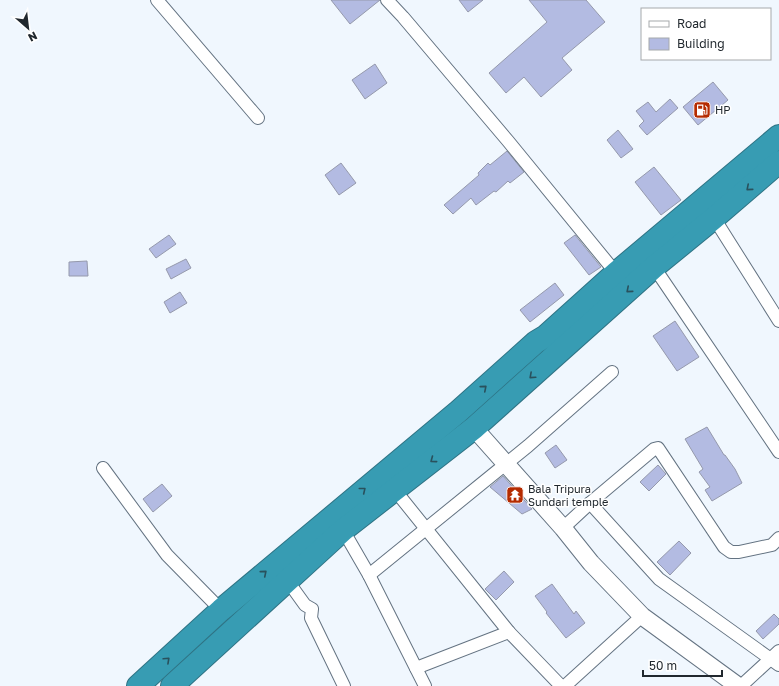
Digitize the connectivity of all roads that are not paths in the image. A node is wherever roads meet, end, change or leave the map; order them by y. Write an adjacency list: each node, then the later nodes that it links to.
1 (157, 0): 3 (street)
2 (387, 0): 8 (street)
3 (258, 118)
4 (779, 136): 8 (highway)
5 (779, 162): 6 (highway, one-way to 6)
6 (714, 218): 7 (highway); 9 (street)
7 (654, 267): 12 (highway, one-way to 12); 13 (street)
8 (616, 273): 11 (highway, one-way to 8)
9 (779, 321)
10 (612, 372): 14 (street)
11 (458, 411): 12 (street); 24 (highway, one-way to 11)
12 (474, 428): 14 (main road); 16 (highway, one-way to 16)
13 (779, 452)
14 (506, 464): 18 (street); 19 (main road)
15 (103, 468): 24 (street)
16 (394, 489): 18 (street); 20 (highway)
17 (590, 503): 19 (street); 21 (street); 27 (street)
18 (426, 528): 22 (street); 26 (street)
19 (563, 528): 25 (main road)
20 (343, 530): 22 (street); 23 (highway)
21 (777, 546)
22 (368, 575): 28 (street)
23 (288, 580): 30 (highway); 31 (street)
24 (221, 610): 29 (highway, one-way to 24)
25 (642, 616): 34 (street); 35 (main road)
26 (509, 632): 28 (street); 33 (street)
27 (776, 658): 35 (street)
28 (416, 668): 32 (street)
29 (138, 686)
30 (172, 686)
31 (344, 686)
32 (425, 686)
33 (561, 686)
34 (565, 686)
35 (739, 686)

